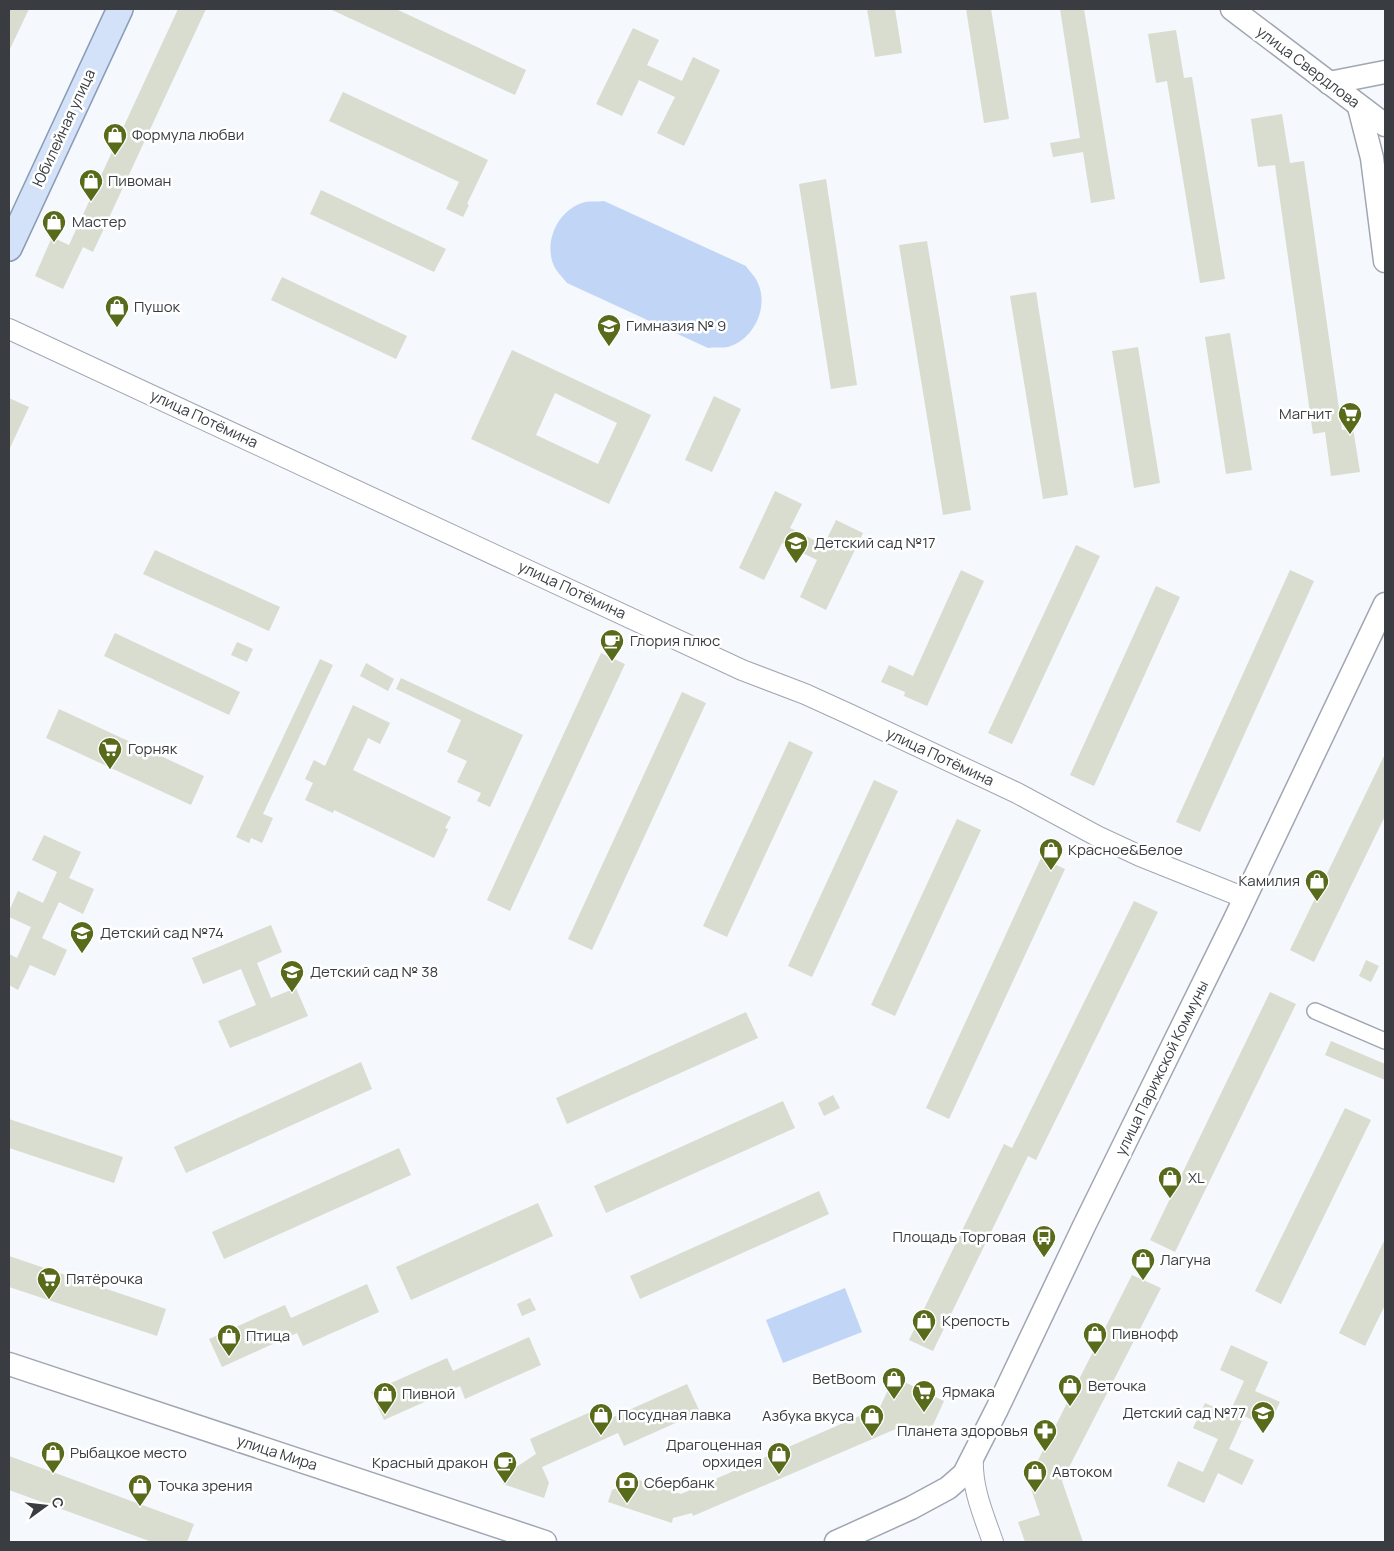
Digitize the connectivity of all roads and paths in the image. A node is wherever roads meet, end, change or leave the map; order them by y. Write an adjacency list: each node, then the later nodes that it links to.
1 (120, 9): 9 (main road, Юбилейная улица)
2 (1232, 9): 4 (main road, улица Свердлова)
3 (1385, 72): 4 (main road)
4 (1329, 83): 5 (main road, улица Свердлова)
5 (1359, 107): 6 (main road, улица Свердлова); 8 (main road)
6 (1385, 126)
7 (1385, 190): 8 (main road)
8 (1379, 219): 10 (main road)
9 (9, 248)
10 (1385, 261)
11 (9, 328): 13 (street, улица Потёмина)
12 (1385, 604): 13 (main road, улица Парижской Коммуны)
13 (1245, 898): 17 (main road, улица Парижской Коммуны)
14 (1315, 1011): 15 (street)
15 (1385, 1041)
16 (9, 1364): 18 (main road, улица Мира)
17 (973, 1456): 19 (main road, улица Парижской Коммуны); 20 (street)
18 (545, 1542)
19 (836, 1542)
20 (993, 1542)

